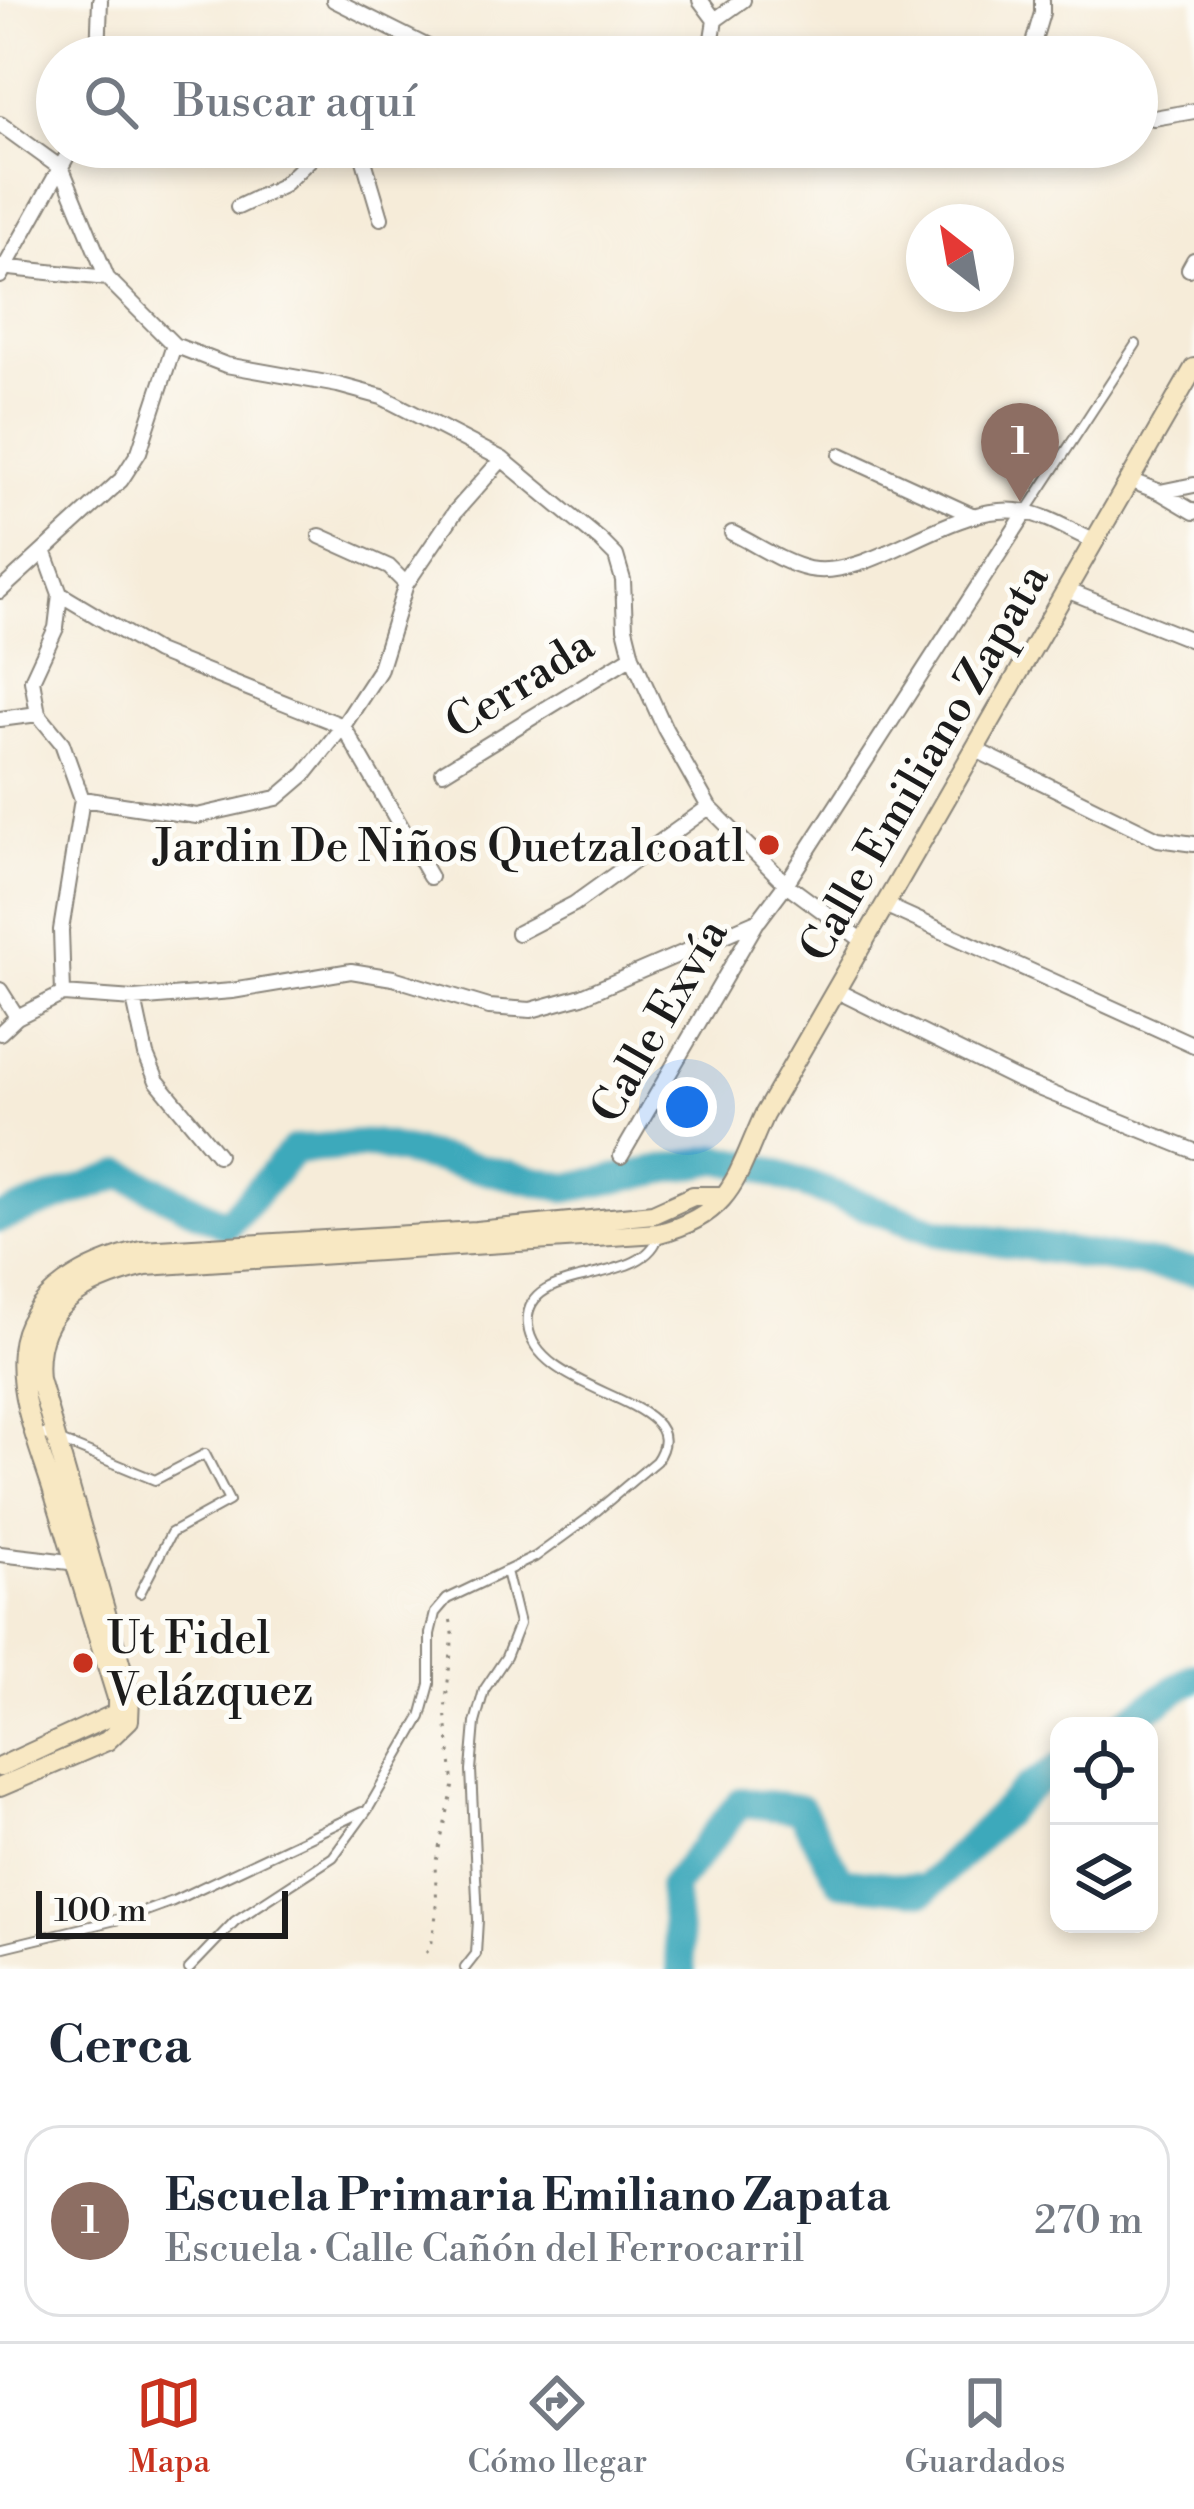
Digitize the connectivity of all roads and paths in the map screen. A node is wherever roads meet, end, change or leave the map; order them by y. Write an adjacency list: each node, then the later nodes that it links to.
1 (100, 0): 7 (street)
2 (334, 0): 8 (street)
3 (700, 0): 6 (street)
4 (743, 0): 6 (street)
5 (1042, 0): 10 (street)
6 (716, 20): 9 (street)
7 (99, 36)
8 (405, 36)
9 (713, 36)
10 (1035, 36)
11 (1194, 111): 12 (street)
12 (1158, 117)
13 (0, 124): 14 (street)
14 (36, 151)
15 (59, 168): 18 (street)
16 (301, 168): 19 (street)
17 (366, 168): 20 (street)
18 (62, 170): 21 (street); 22 (street)
19 (238, 207)
20 (381, 218)
21 (2, 270): 22 (street)
22 (107, 278): 24 (street)
23 (1136, 344): 31 (lane)
24 (175, 345): 27 (street); 37 (street)
25 (1194, 368): 28 (main road, Calle Emiliano Zapata)
26 (841, 455): 33 (street)
27 (502, 459): 38 (street); 43 (street)
28 (1129, 480): 30 (street); 36 (main road, Calle Emiliano Zapata)
29 (1194, 485): 30 (street)
30 (1160, 492): 32 (street)
31 (1026, 512): 33 (street); 36 (street); 53 (street, Calle Exvía)
32 (1194, 512)
33 (974, 516): 34 (street)
34 (732, 533)
35 (320, 536): 38 (street)
36 (1094, 541): 39 (main road, Calle Emiliano Zapata)
37 (45, 553): 40 (street); 41 (street)
38 (406, 584): 46 (street)
39 (1066, 590): 42 (street); 47 (main road, Calle Emiliano Zapata)
40 (0, 591)
41 (60, 594): 44 (street); 46 (street)
42 (1194, 641)
43 (632, 656): 48 (street, Cerrada); 50 (street)
44 (38, 714): 45 (street); 49 (street)
45 (0, 719)
46 (343, 726): 49 (street); 52 (street)
47 (976, 750): 51 (street); 54 (main road, Calle Emiliano Zapata)
48 (443, 772)
49 (82, 799): 60 (street)
50 (709, 807): 53 (street); 56 (street)
51 (1194, 844)
52 (430, 878)
53 (786, 884): 55 (street, Calle Exvía); 57 (street)
54 (887, 906): 57 (main road, Calle Emiliano Zapata); 64 (street)
55 (758, 920): 61 (street); 67 (street, Calle Exvía)
56 (518, 933)
57 (866, 944): 59 (main road, Calle Emiliano Zapata)
58 (0, 990): 62 (street)
59 (839, 992): 65 (street); 68 (main road, Calle Emiliano Zapata)
60 (63, 994): 61 (street); 62 (street)
61 (134, 999): 66 (street)
62 (17, 1017): 63 (street)
63 (0, 1033)
64 (1194, 1046)
65 (1194, 1151)
66 (218, 1155)
67 (620, 1156)
68 (656, 1224): 69 (main road, Calle Emiliano Zapata); 72 (lane)
69 (44, 1434): 71 (main road, Calle Emiliano Zapata); 73 (lane)
70 (0, 1554): 71 (street)
71 (84, 1563): 75 (main road, Calle Emiliano Zapata)
72 (506, 1570): 74 (lane); 81 (lane)
73 (140, 1593)
74 (447, 1599): 78 (lane); 80 (path)
75 (123, 1717): 76 (main road); 77 (main road)
76 (0, 1767)
77 (0, 1787)
78 (368, 1809): 79 (lane); 82 (lane)
79 (0, 1948)
80 (427, 1954)
81 (465, 1968)
82 (189, 1969)

